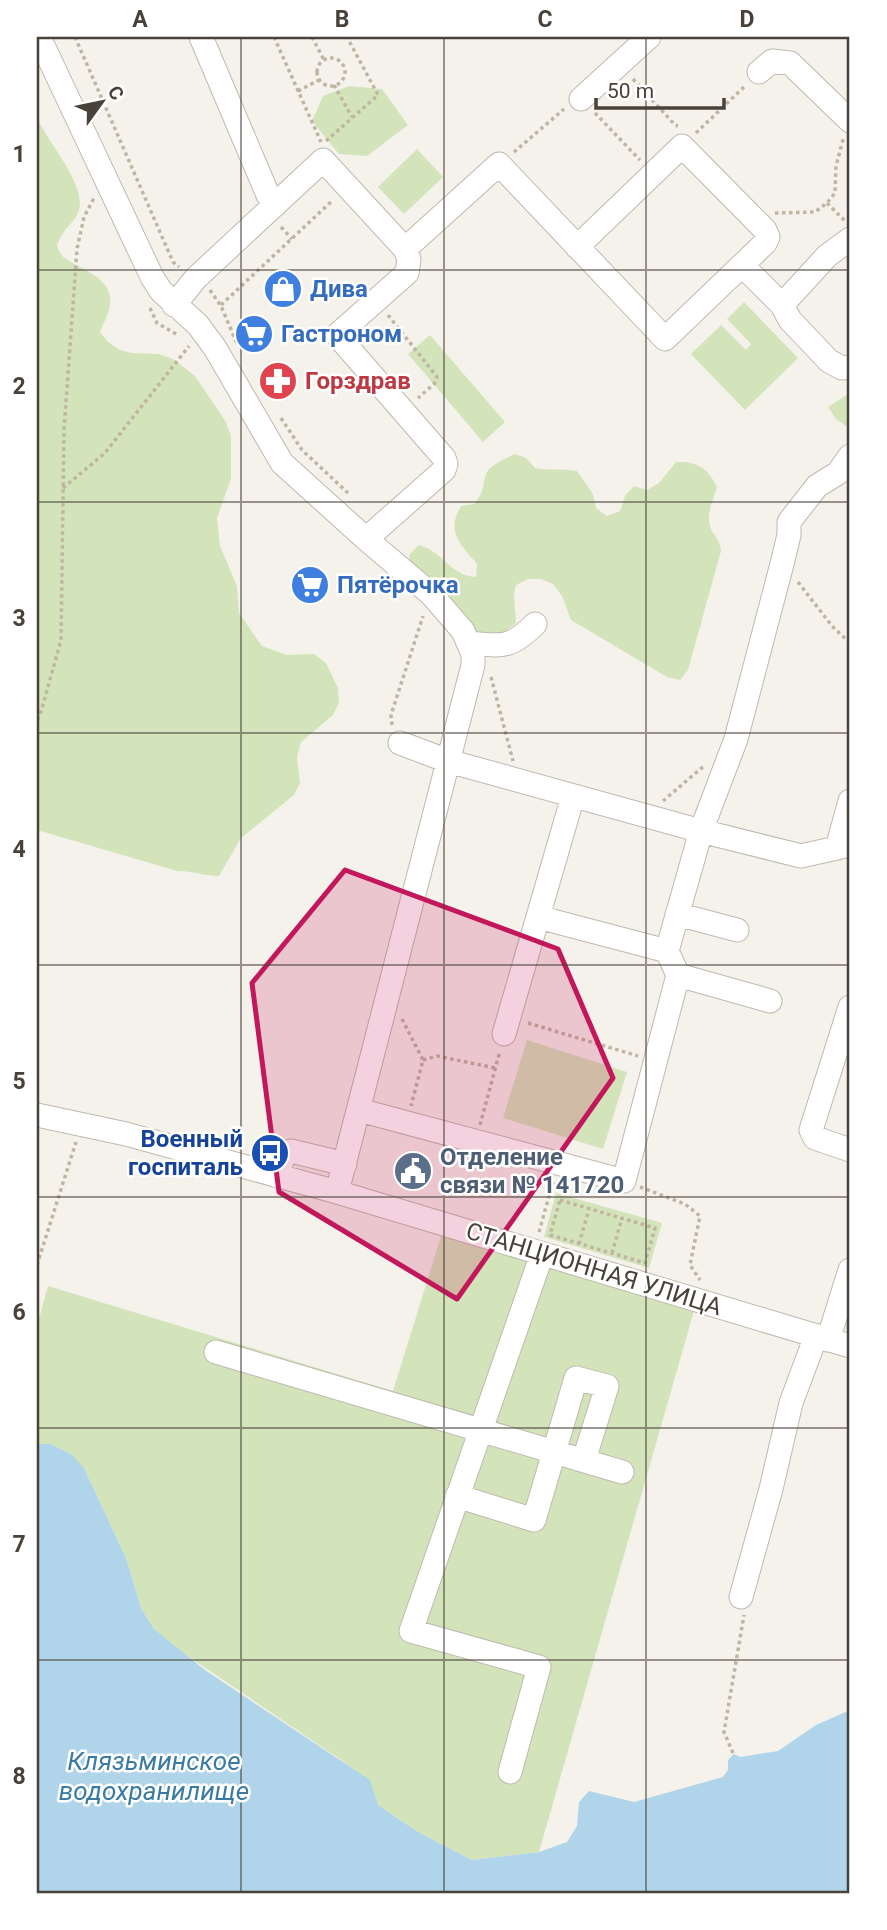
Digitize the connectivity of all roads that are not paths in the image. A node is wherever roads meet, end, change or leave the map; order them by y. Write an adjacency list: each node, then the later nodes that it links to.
1 (39, 37): 12 (street)
2 (201, 37): 7 (street)
3 (649, 37): 5 (street)
4 (759, 72): 6 (street)
5 (581, 99)
6 (847, 128)
7 (275, 205): 10 (street); 12 (street)
8 (850, 239): 13 (street)
9 (577, 247): 10 (street); 11 (street); 11 (street)
10 (405, 249): 16 (street)
11 (742, 265): 13 (street)
12 (174, 305): 16 (street)
13 (782, 305): 14 (street)
14 (850, 367)
15 (850, 456): 23 (street)
16 (366, 539): 18 (street)
17 (536, 624): 18 (street)
18 (477, 661): 20 (street)
19 (400, 743): 20 (street)
20 (448, 761): 21 (street); 34 (street)
21 (573, 796): 23 (street); 26 (street)
22 (850, 801): 24 (street)
23 (701, 831): 24 (street); 25 (street)
24 (844, 846)
25 (677, 914): 27 (street); 28 (street)
26 (538, 917): 28 (street); 32 (street)
27 (737, 930)
28 (667, 951): 29 (street)
29 (678, 975): 30 (street); 34 (street)
30 (769, 1001)
31 (850, 1007): 33 (street)
32 (507, 1026)
33 (846, 1033): 36 (street)
34 (359, 1110): 37 (street)
35 (37, 1115): 38 (street, СТАНЦИОННАЯ УЛИЦА)
36 (850, 1150)
37 (345, 1164): 38 (street); 39 (street)
38 (277, 1176): 39 (street, СТАНЦИОННАЯ УЛИЦА)
39 (337, 1192): 40 (street, СТАНЦИОННАЯ УЛИЦА)
40 (538, 1252): 42 (street, СТАНЦИОННАЯ УЛИЦА); 44 (street)
41 (850, 1270): 42 (street)
42 (831, 1341): 49 (street)
43 (216, 1352): 44 (street)
44 (480, 1429): 45 (street); 48 (street)
45 (553, 1451): 46 (street); 46 (street); 48 (street)
46 (584, 1460): 47 (street)
47 (622, 1472)
48 (457, 1496): 50 (street)
49 (741, 1597)
50 (510, 1772)

